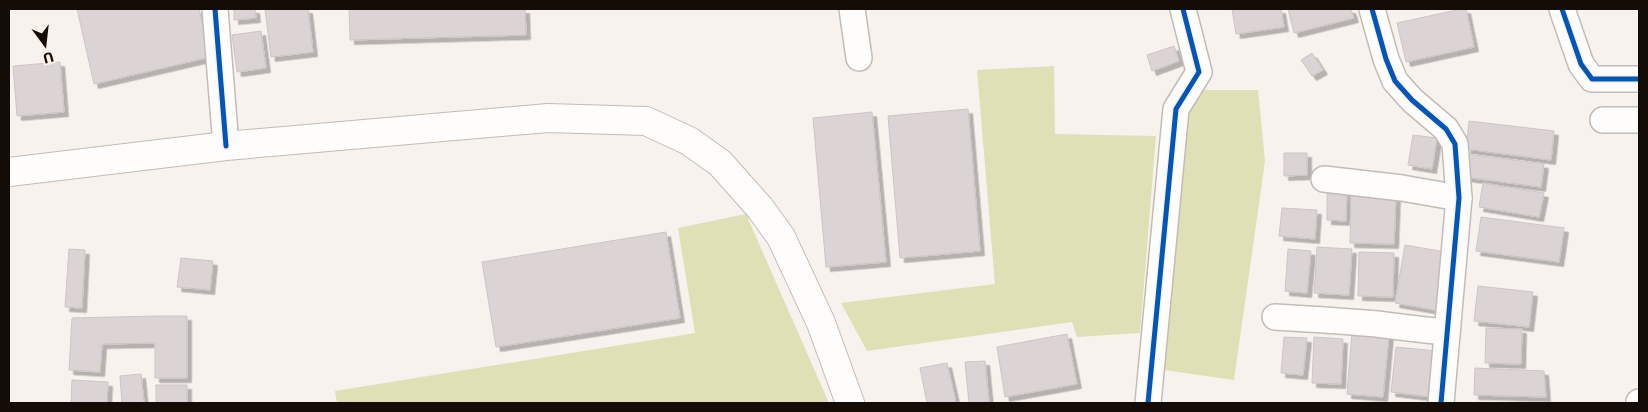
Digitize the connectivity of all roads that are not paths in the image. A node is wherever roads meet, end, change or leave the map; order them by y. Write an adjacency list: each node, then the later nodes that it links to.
1 (215, 9): 10 (street)
2 (852, 9): 6 (street)
3 (1183, 9): 17 (street)
4 (1372, 9): 13 (street)
5 (1562, 9): 7 (street)
6 (859, 58)
7 (1639, 79)
8 (1603, 120): 9 (street)
9 (1639, 120)
10 (226, 146): 11 (main road); 16 (main road)
11 (9, 172)
12 (1324, 179): 13 (street)
13 (1459, 198): 15 (street)
14 (1276, 317): 15 (street)
15 (1447, 332): 18 (street)
16 (850, 403)
17 (1148, 403)
18 (1441, 403)

